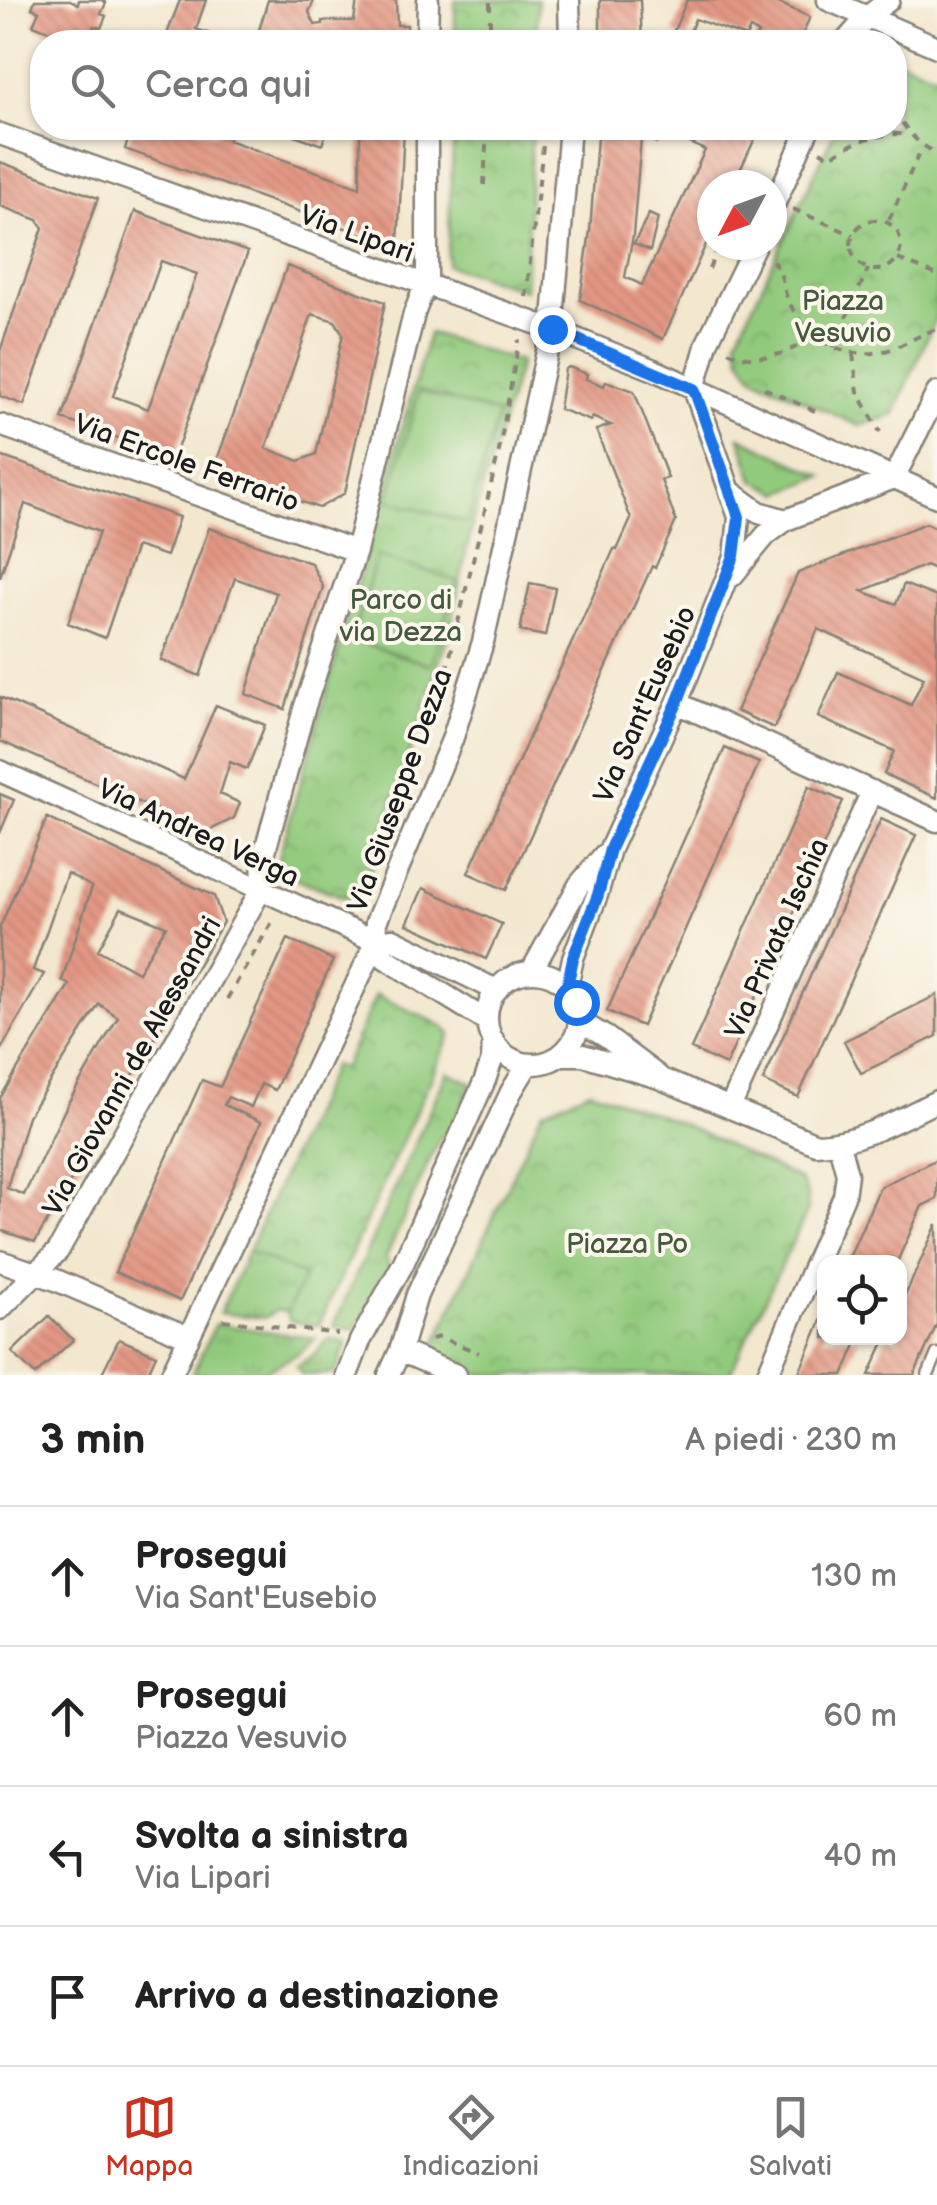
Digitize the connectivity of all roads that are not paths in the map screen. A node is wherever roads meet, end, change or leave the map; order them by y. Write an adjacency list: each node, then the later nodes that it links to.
1 (428, 0): 6 (street)
2 (570, 0): 7 (street)
3 (828, 0): 5 (street)
4 (889, 0): 5 (street)
5 (867, 17): 8 (street); 9 (street)
6 (428, 30)
7 (570, 30)
8 (856, 30)
9 (897, 30)
10 (907, 34): 11 (street)
11 (937, 47)
12 (0, 134): 18 (street, Via Lipari)
13 (427, 140): 18 (street)
14 (569, 140): 19 (street, Via Giuseppe Dezza)
15 (804, 140): 16 (street)
16 (787, 177)
17 (757, 260): 20 (street)
18 (425, 286): 19 (street, Via Lipari); 27 (street)
19 (552, 329): 20 (street, Via Lipari); 35 (street, Via Giuseppe Dezza)
20 (694, 389): 23 (street); 24 (street)
21 (937, 392): 23 (street)
22 (0, 425): 27 (street, Via Ercole Ferrario)
23 (894, 478): 25 (street); 26 (street)
24 (733, 493): 26 (street); 28 (street)
25 (937, 497)
26 (786, 520): 28 (street)
27 (356, 550): 34 (street)
28 (727, 581): 29 (street, Via Sant'Eusebio)
29 (677, 703): 31 (street); 33 (street, Via Sant'Eusebio)
30 (0, 771): 34 (street, Via Andrea Verga)
31 (872, 791): 32 (street); 45 (street, Via Privata Ischia)
32 (937, 820)
33 (610, 849): 36 (street, Via Sant'Eusebio); 37 (street, Via Sant'Eusebio)
34 (262, 888): 35 (street, Via Andrea Verga); 48 (street, Via Giovanni de Alessandri)
35 (375, 941): 38 (street); 40 (street); 50 (street)
36 (531, 972): 37 (street); 38 (street)
37 (567, 987): 39 (street)
38 (496, 990): 40 (street)
39 (579, 1021): 41 (street); 43 (street)
40 (490, 1031): 42 (street); 54 (street)
41 (561, 1055): 42 (street); 43 (street)
42 (528, 1064): 51 (street)
43 (659, 1078): 45 (street)
44 (937, 1102): 46 (street)
45 (730, 1108): 46 (street)
46 (839, 1144): 57 (street)
47 (0, 1260): 48 (street)
48 (38, 1273): 49 (street, Via Giovanni de Alessandri); 50 (street)
49 (0, 1310)
50 (188, 1337): 53 (street)
51 (400, 1351): 55 (street); 56 (street)
52 (937, 1354): 58 (lane)
53 (171, 1375)
54 (347, 1375)
55 (388, 1375)
56 (456, 1375)
57 (767, 1375)
58 (928, 1375)

